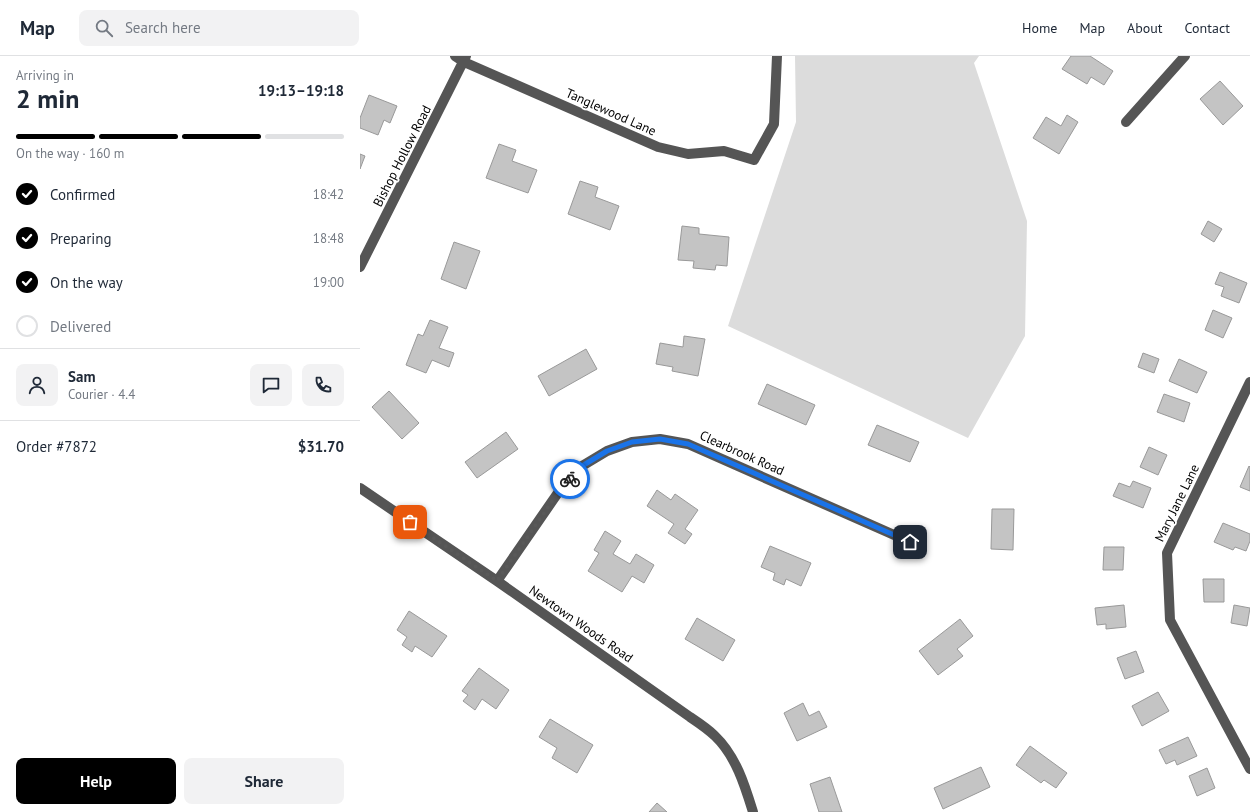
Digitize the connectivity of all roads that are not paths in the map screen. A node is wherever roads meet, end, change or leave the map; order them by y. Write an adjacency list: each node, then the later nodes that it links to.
1 (454, 56): 4 (street, Tanglewood Lane)
2 (777, 56): 4 (street, Tanglewood Lane)
3 (1185, 56): 5 (street)
4 (465, 59): 6 (street, Bishop Hollow Road)
5 (1126, 122)
6 (360, 267)
7 (1250, 382): 11 (street, Mary Jane Lane)
8 (360, 488): 10 (street, Newtown Woods Road)
9 (910, 542): 10 (street, Clearbrook Road)
10 (497, 581): 12 (street, Newtown Woods Road)
11 (1250, 768)
12 (753, 812)

